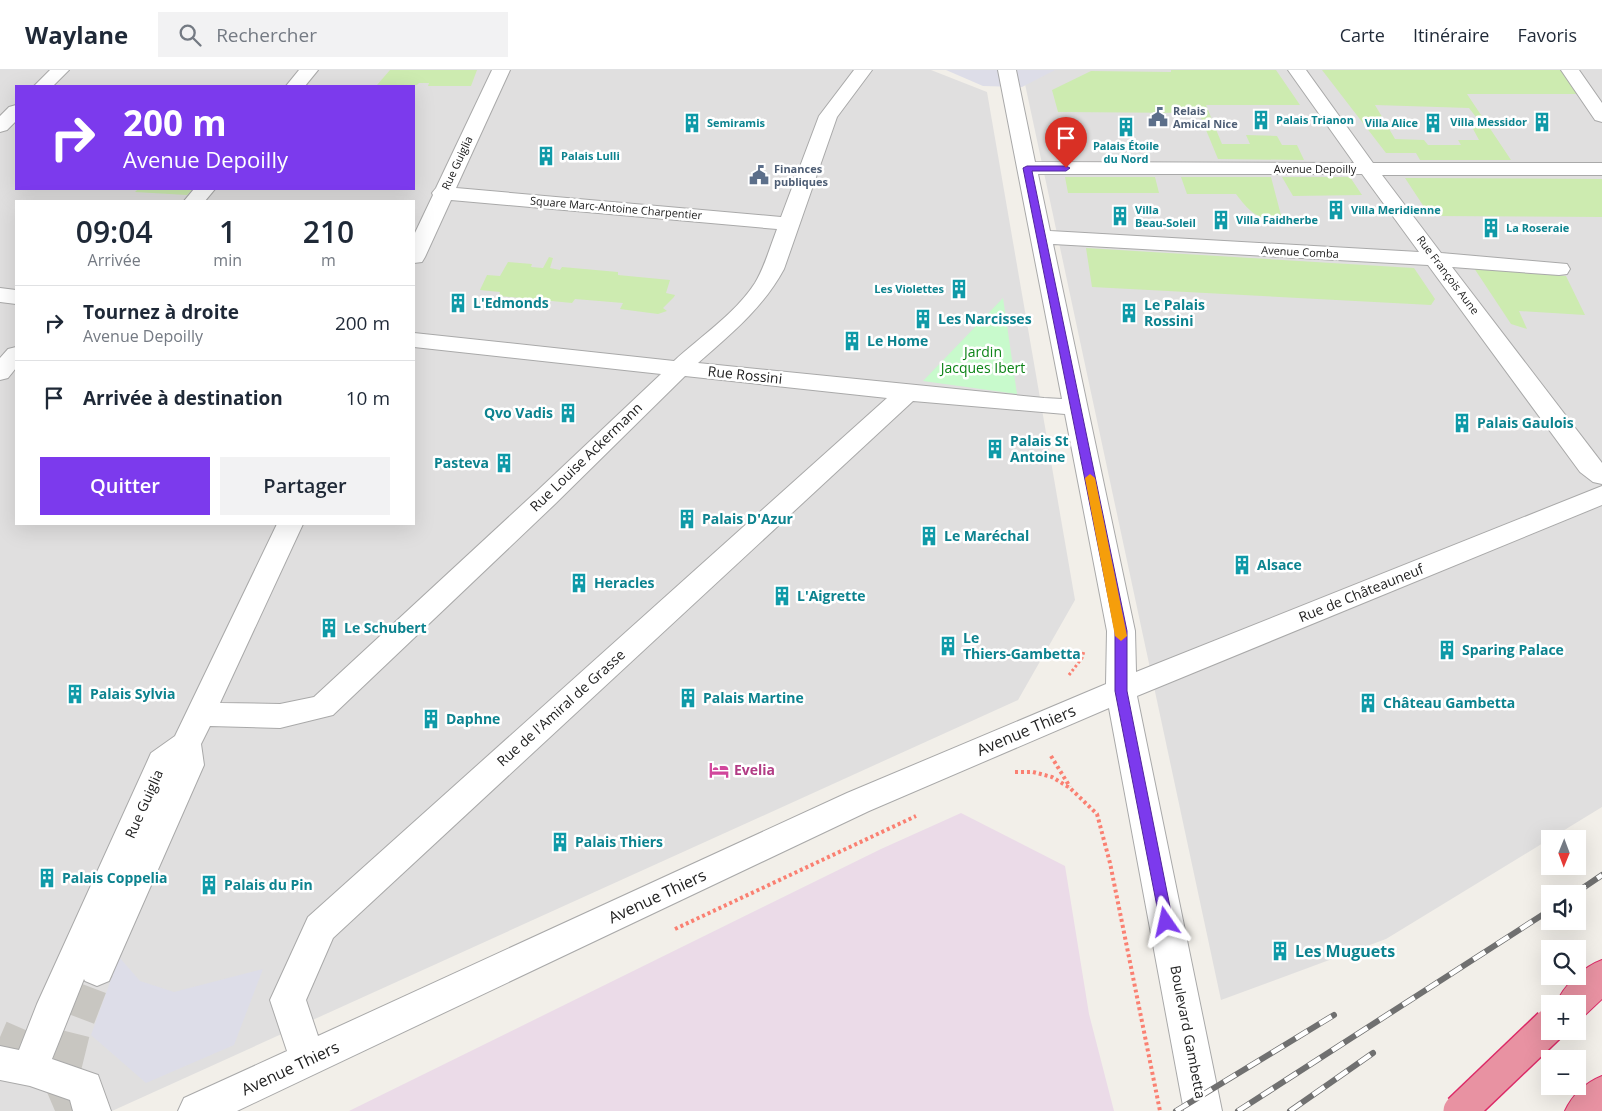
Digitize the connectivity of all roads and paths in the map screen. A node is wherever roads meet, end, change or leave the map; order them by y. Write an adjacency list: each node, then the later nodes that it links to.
1 (60, 70): 8 (street)
2 (309, 70): 9 (street)
3 (501, 70): 17 (street, Rue Guiglia)
4 (863, 70): 19 (street, Rue Louise Ackermann)
5 (1007, 70): 13 (street, Boulevard Gambetta)
6 (1297, 70): 14 (street, Rue François Aune)
7 (1570, 70): 11 (street)
8 (44, 85)
9 (296, 85)
10 (15, 112): 12 (street)
11 (1602, 116)
12 (0, 126)
13 (1027, 168): 14 (street, Avenue Depoilly); 20 (street, Boulevard Gambetta)
14 (1368, 169): 15 (street, Avenue Depoilly); 22 (street, Rue François Aune)
15 (1602, 170)
16 (204, 190): 18 (street)
17 (442, 193): 19 (street, Square Marc-Antoine Charpentier); 21 (street, Rue Guiglia)
18 (195, 200)
19 (789, 224): 28 (street, Rue Louise Ackermann)
20 (1041, 237): 22 (street, Avenue Comba); 31 (street, Boulevard Gambetta)
21 (415, 255)
22 (1437, 259): 23 (street, Avenue Comba); 32 (street, Rue François Aune)
23 (1559, 269)
24 (0, 295): 25 (street)
25 (15, 297)
26 (415, 340): 28 (street, Rue Rossini)
27 (15, 355): 29 (street)
28 (680, 368): 30 (street, Rue Rossini); 36 (street, Rue Louise Ackermann)
29 (0, 372)
30 (907, 393): 31 (street, Rue Rossini); 45 (street, Rue de l'Amiral de Grasse)
31 (1076, 407): 35 (street, Boulevard Gambetta)
32 (1602, 476)
33 (1602, 495): 35 (street, Rue de Châteauneuf)
34 (290, 525): 36 (street, Rue Guiglia)
35 (1121, 691): 45 (street, Avenue Thiers); 51 (street, Boulevard Gambetta)
36 (200, 714): 37 (street, Rue Guiglia)
37 (186, 744): 41 (street); 46 (street, Rue Guiglia)
38 (1010, 772): 50 (path)
39 (920, 814): 40 (path)
40 (666, 933)
41 (97, 970)
42 (1602, 976): 43 (highway)
43 (1582, 995)
44 (1541, 1034): 52 (highway, bridge)
45 (308, 1060): 49 (street, Avenue Thiers)
46 (15, 1066): 48 (street)
47 (1602, 1094): 53 (highway)
48 (92, 1111)
49 (197, 1111)
50 (1160, 1111)
51 (1203, 1111)
52 (1460, 1111)
53 (1584, 1111)

